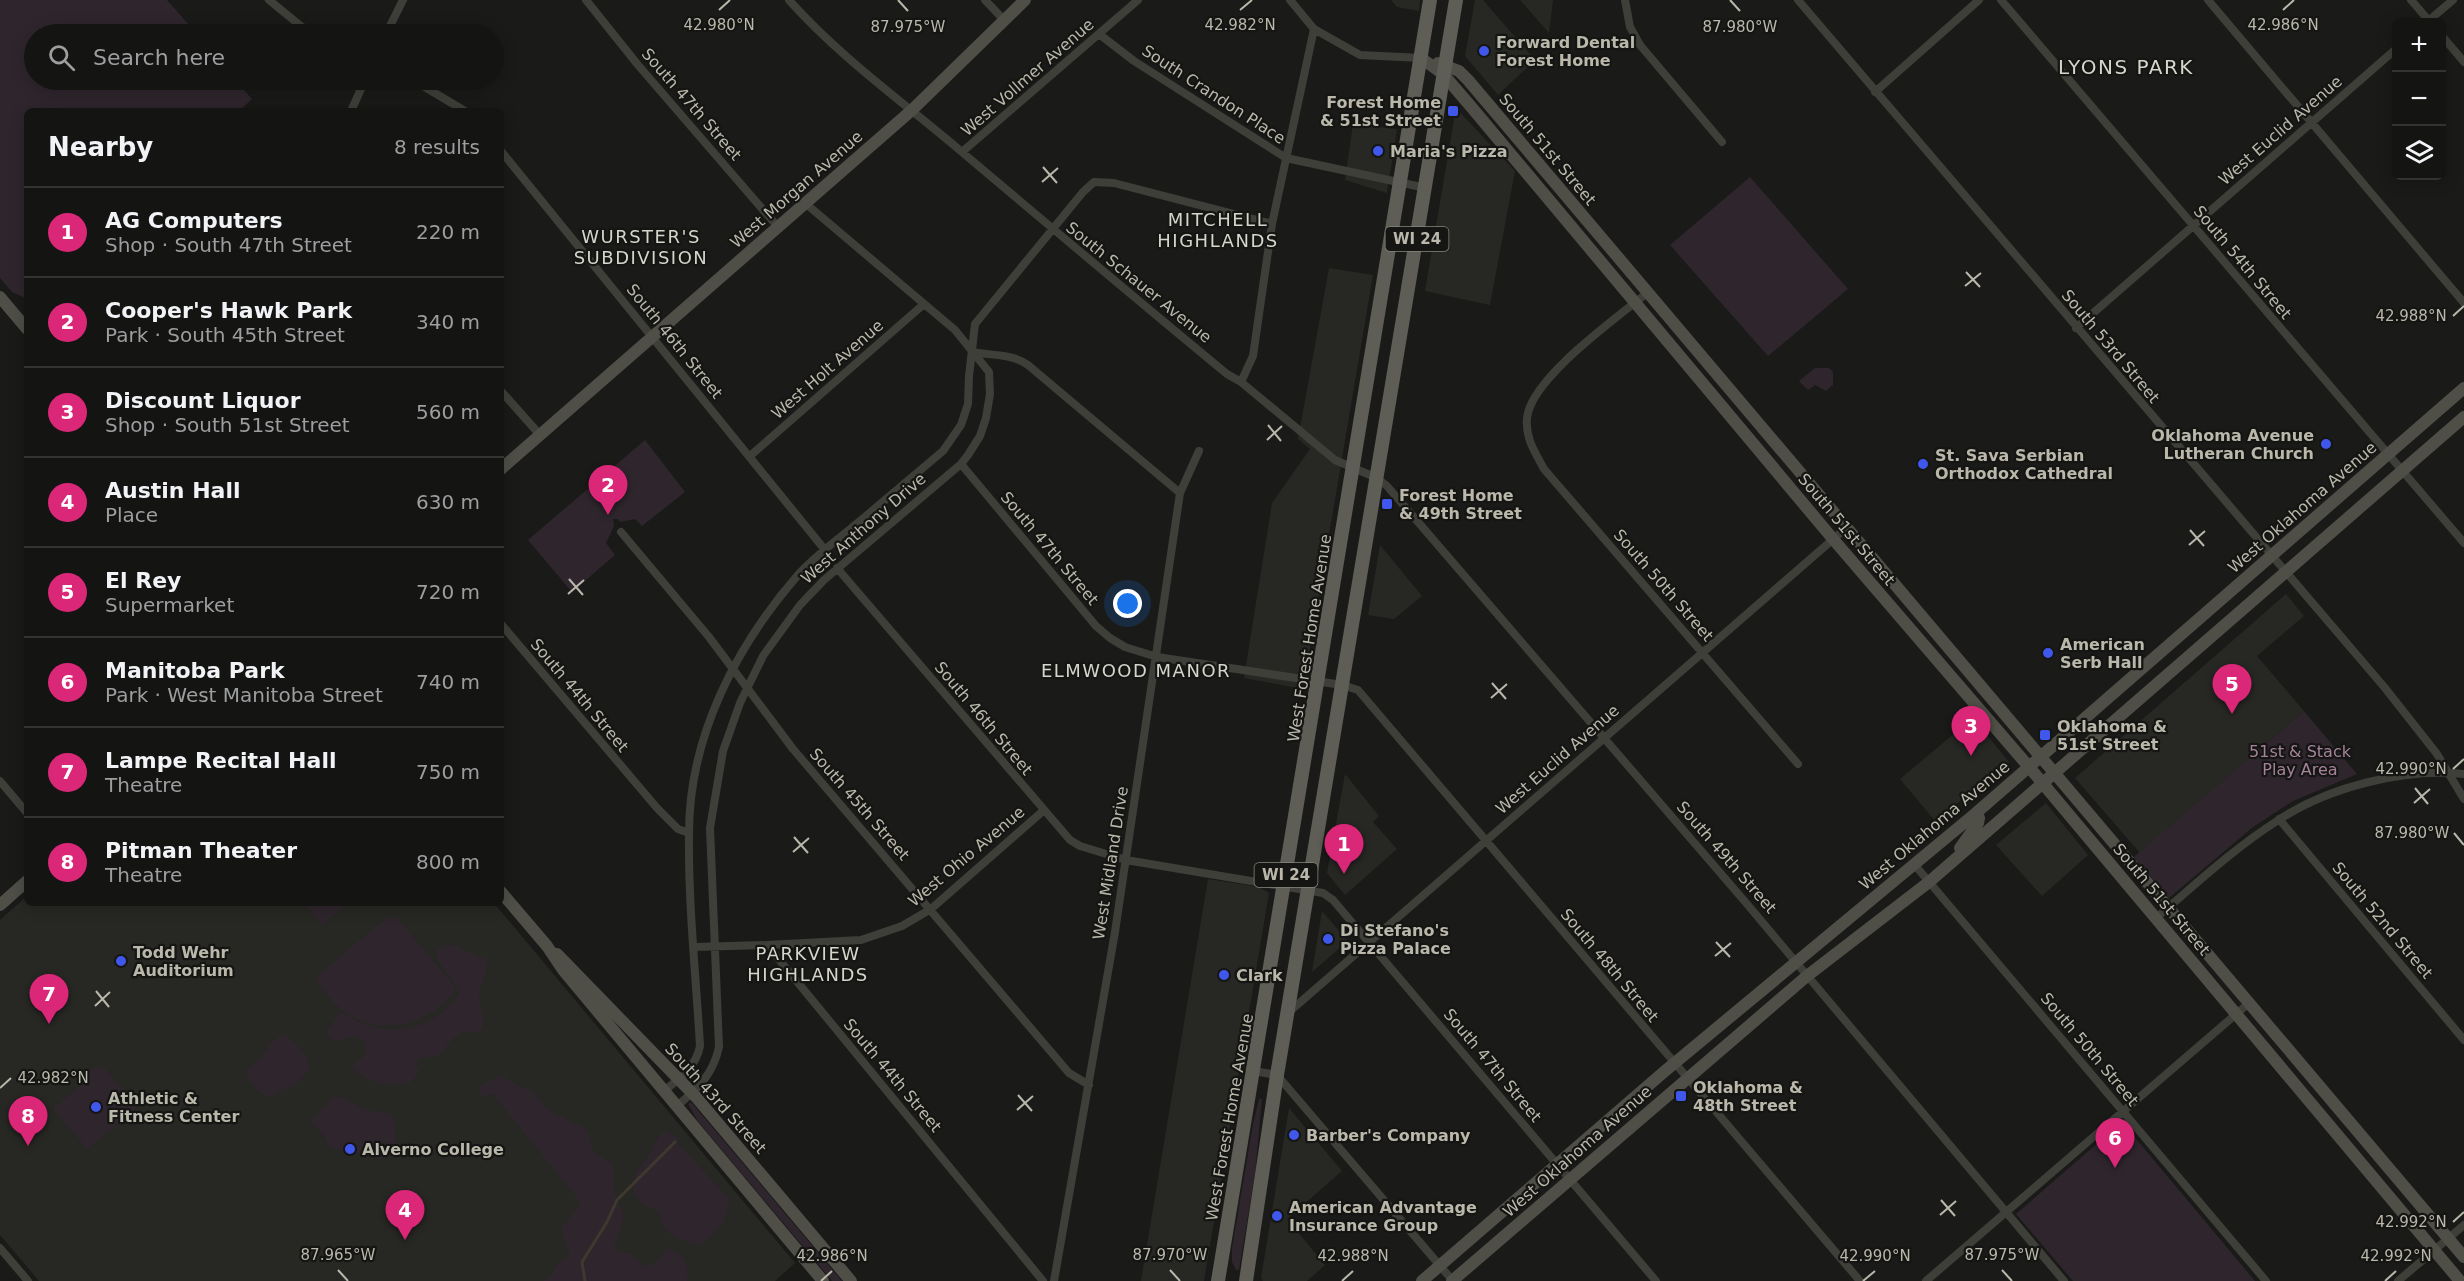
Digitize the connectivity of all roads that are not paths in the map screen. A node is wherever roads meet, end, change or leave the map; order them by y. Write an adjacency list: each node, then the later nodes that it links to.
1 (269, 0): 21 (street)
2 (403, 0): 22 (street)
3 (586, 0): 46 (street, South 47th Street)
4 (789, 0): 35 (street)
5 (985, 0): 20 (street)
6 (1025, 0): 20 (street, West Morgan Avenue)
7 (1138, 0): 24 (street, West Vollmer Avenue)
8 (1290, 0): 23 (street)
9 (1430, 0): 27 (main road, West Forest Home Avenue / WI 24)
10 (1456, 0): 29 (main road, West Forest Home Avenue / WI 24)
11 (1798, 0): 32 (street, South 53rd Street)
12 (1979, 0): 32 (street)
13 (2001, 0): 45 (street, South 54th Street)
14 (2208, 0): 36 (street)
15 (2411, 0): 18 (street)
16 (2453, 0): 19 (street)
17 (1625, 1): 37 (street)
18 (2426, 18)
19 (2433, 18)
20 (1004, 21): 35 (street, West Morgan Avenue)
21 (298, 24)
22 (391, 24)
23 (1314, 29): 27 (street); 40 (street)
24 (1099, 34): 38 (street, West Vollmer Avenue); 40 (street, South Crandon Place)
25 (2446, 41): 28 (street)
26 (2392, 53): 36 (street, West Euclid Avenue)
27 (1421, 58): 29 (street, South 51st Street); 41 (main road, West Forest Home Avenue / WI 24)
28 (2464, 62)
29 (1444, 70): 42 (main road, West Forest Home Avenue / WI 24); 48 (street, South 51st Street); 50 (street, South 51st Street)
30 (360, 90): 33 (street)
31 (430, 90): 34 (street)
32 (1875, 92): 54 (street, South 53rd Street)
33 (352, 108)
34 (460, 108)
35 (912, 110): 38 (street, South Schauer Avenue); 43 (street, West Morgan Avenue)
36 (2311, 123): 45 (street, West Euclid Avenue); 51 (street)
37 (1722, 142)
38 (962, 152): 47 (street, South Schauer Avenue)
39 (504, 155): 55 (street, South 46th Street)
40 (1286, 158): 41 (street, South Crandon Place); 44 (street)
41 (1400, 183): 42 (street, South Crandon Place); 67 (main road, West Forest Home Avenue / WI 24)
42 (1426, 188): 69 (main road, West Forest Home Avenue / WI 24)
43 (805, 203): 46 (street, West Morgan Avenue); 52 (street)
44 (1272, 224): 47 (street, West Anthony Drive); 57 (street)
45 (2193, 225): 54 (street, West Euclid Avenue); 63 (street, South 54th Street)
46 (778, 227): 55 (street, West Morgan Avenue)
47 (1052, 230): 56 (street, West Anthony Drive); 57 (street, South Schauer Avenue)
48 (1647, 292): 50 (street); 71 (street, South 51st Street)
49 (0, 297): 53 (street)
50 (1635, 302): 73 (street, South 51st Street); 80 (street, South 50th Street)
51 (2464, 303)
52 (924, 304): 56 (street); 64 (street, West Holt Avenue)
53 (24, 325)
54 (2076, 328): 76 (street, South 53rd Street)
55 (652, 337): 61 (street, West Morgan Avenue); 64 (street, South 46th Street)
56 (972, 352): 65 (street, West Anthony Drive); 70 (street); 75 (street, West Anthony Drive)
57 (1241, 382): 67 (street, South Schauer Avenue)
58 (2464, 388): 63 (street, West Oklahoma Avenue)
59 (504, 394): 61 (street)
60 (2464, 417): 68 (street, West Oklahoma Avenue)
61 (540, 435): 66 (street, West Morgan Avenue)
62 (1199, 451): 70 (street, West Midland Drive)
63 (2388, 454): 68 (street, South 54th Street); 76 (street, West Oklahoma Avenue)
64 (750, 456): 75 (street, South 46th Street)
65 (961, 464): 77 (street, West Anthony Drive); 81 (street, South 47th Street)
66 (504, 466)
67 (1353, 469): 69 (street, South 49th Street); 83 (main road, West Forest Home Avenue / WI 24)
68 (2402, 471): 74 (street, South 54th Street); 78 (street, West Oklahoma Avenue)
69 (1377, 478): 83 (main road, West Forest Home Avenue / WI 24); 85 (street, South 49th Street)
70 (1180, 493): 81 (street, West Midland Drive)
71 (1846, 528): 73 (street, West Euclid Avenue); 86 (street, South 51st Street)
72 (621, 532): 82 (street, South 45th Street)
73 (1833, 539): 80 (street, West Euclid Avenue); 88 (street, South 51st Street)
74 (2464, 543)
75 (825, 550): 82 (street, West Anthony Drive)
76 (2271, 557): 78 (street, South 53rd Street); 86 (street, West Oklahoma Avenue)
77 (837, 568): 84 (street, West Anthony Drive); 96 (street, South 46th Street)
78 (2286, 574): 89 (street, South 53rd Street); 90 (street, West Oklahoma Avenue)
79 (504, 628): 99 (street, South 44th Street)
80 (1702, 652): 85 (street, West Euclid Avenue); 87 (street, South 50th Street)
81 (1157, 657): 83 (street, South 47th Street); 101 (street, West Midland Drive)
82 (732, 669): 84 (street, South 45th Street); 99 (street, West Anthony Drive)
83 (1330, 683): 100 (street, South 48th Street); 106 (main road, West Forest Home Avenue / WI 24); 106 (main road, West Forest Home Avenue / WI 24)
84 (747, 688): 110 (street, South 45th Street); 116 (street, West Anthony Drive)
85 (1605, 738): 100 (street, West Euclid Avenue); 117 (street, South 49th Street)
86 (2040, 757): 88 (street, West Oklahoma Avenue); 90 (street, South 51st Street)
87 (1797, 764)
88 (2029, 767): 93 (street, South 51st Street); 97 (street, West Oklahoma Avenue)
89 (2448, 772): 91 (street); 94 (street, South 53rd Street); 98 (street)
90 (2054, 774): 93 (street, West Oklahoma Avenue); 109 (street, South 51st Street)
91 (2464, 774)
92 (0, 781): 95 (street)
93 (2043, 783): 103 (street, West Oklahoma Avenue); 111 (street, South 51st Street)
94 (2464, 800)
95 (24, 809)
96 (1043, 811): 101 (street, South 46th Street); 110 (street, West Ohio Avenue)
97 (1976, 813): 102 (street, West Oklahoma Avenue); 103 (street)
98 (2279, 819): 109 (street); 122 (street, South 52nd Street)
99 (688, 833): 115 (street, West Anthony Drive)
100 (1486, 841): 112 (street, West Euclid Avenue); 123 (street, South 48th Street)
101 (1126, 860): 106 (street, South 46th Street); 128 (street, West Midland Drive)
102 (1914, 864): 104 (street, South 50th Street); 117 (street, West Oklahoma Avenue)
103 (1947, 866): 104 (street, West Oklahoma Avenue)
104 (1929, 882): 118 (street, West Oklahoma Avenue); 132 (street, South 50th Street)
105 (24, 884): 108 (street)
106 (1296, 889): 112 (street, South 47th Street); 120 (main road, West Forest Home Avenue / WI 24); 124 (main road, West Forest Home Avenue / WI 24)
107 (504, 896): 114 (street, South 43rd Street)
108 (0, 905)
109 (2169, 907): 111 (street); 119 (street, South 51st Street)
110 (932, 909): 113 (street, West Ohio Avenue); 128 (street, South 45th Street)
111 (2156, 918): 121 (street, South 51st Street)
112 (1368, 941): 120 (street, West Euclid Avenue); 133 (street, South 47th Street)
113 (767, 945): 116 (street); 145 (street, South 44th Street)
114 (547, 946): 126 (street, South 43rd Street); 129 (street, South 43rd Street)
115 (694, 947): 116 (street); 126 (street, West Anthony Drive)
116 (716, 948): 130 (street, West Anthony Drive)
117 (1796, 962): 118 (street, South 49th Street); 123 (street, West Oklahoma Avenue)
118 (1807, 976): 127 (street, West Oklahoma Avenue); 135 (street, South 49th Street)
119 (2249, 1003): 121 (street); 137 (street, South 51st Street)
120 (1288, 1012): 125 (main road, West Forest Home Avenue / WI 24)
121 (2236, 1014): 132 (street); 139 (street, South 51st Street)
122 (2464, 1040)
123 (1674, 1064): 127 (street, South 48th Street); 133 (street, West Oklahoma Avenue)
124 (1253, 1071): 125 (street); 147 (main road, West Forest Home Avenue / WI 24)
125 (1277, 1075): 141 (street); 148 (main road, West Forest Home Avenue / WI 24)
126 (678, 1079): 129 (street, West Anthony Drive); 130 (street, South 43rd Street)
127 (1687, 1079): 134 (street, West Oklahoma Avenue); 152 (street, South 48th Street)
128 (1089, 1085): 146 (street, West Midland Drive)
129 (664, 1091): 131 (street, South 43rd Street)
130 (692, 1093): 131 (street, West Anthony Drive); 144 (street, South 43rd Street)
131 (676, 1106): 143 (street, South 43rd Street)
132 (2123, 1112): 135 (street); 155 (street, South 50th Street)
133 (1557, 1164): 134 (street, South 47th Street); 141 (street, West Oklahoma Avenue)
134 (1569, 1179): 150 (street, West Oklahoma Avenue); 151 (street, South 47th Street)
135 (2006, 1212): 153 (street); 154 (street, South 49th Street)
136 (2464, 1225): 137 (street)
137 (2448, 1238): 139 (street); 140 (street, South 51st Street)
138 (0, 1248): 142 (street)
139 (2434, 1250): 156 (street); 157 (street, South 51st Street)
140 (2464, 1257)
141 (1440, 1265): 149 (street, West Oklahoma Avenue); 150 (street)
142 (28, 1281)
143 (823, 1281)
144 (851, 1281)
145 (1043, 1281)
146 (1054, 1281)
147 (1218, 1281)
148 (1246, 1281)
149 (1422, 1281)
150 (1452, 1281)
151 (1656, 1281)
152 (1860, 1281)
153 (1926, 1281)
154 (2064, 1281)
155 (2266, 1281)
156 (2398, 1281)
157 (2460, 1281)

